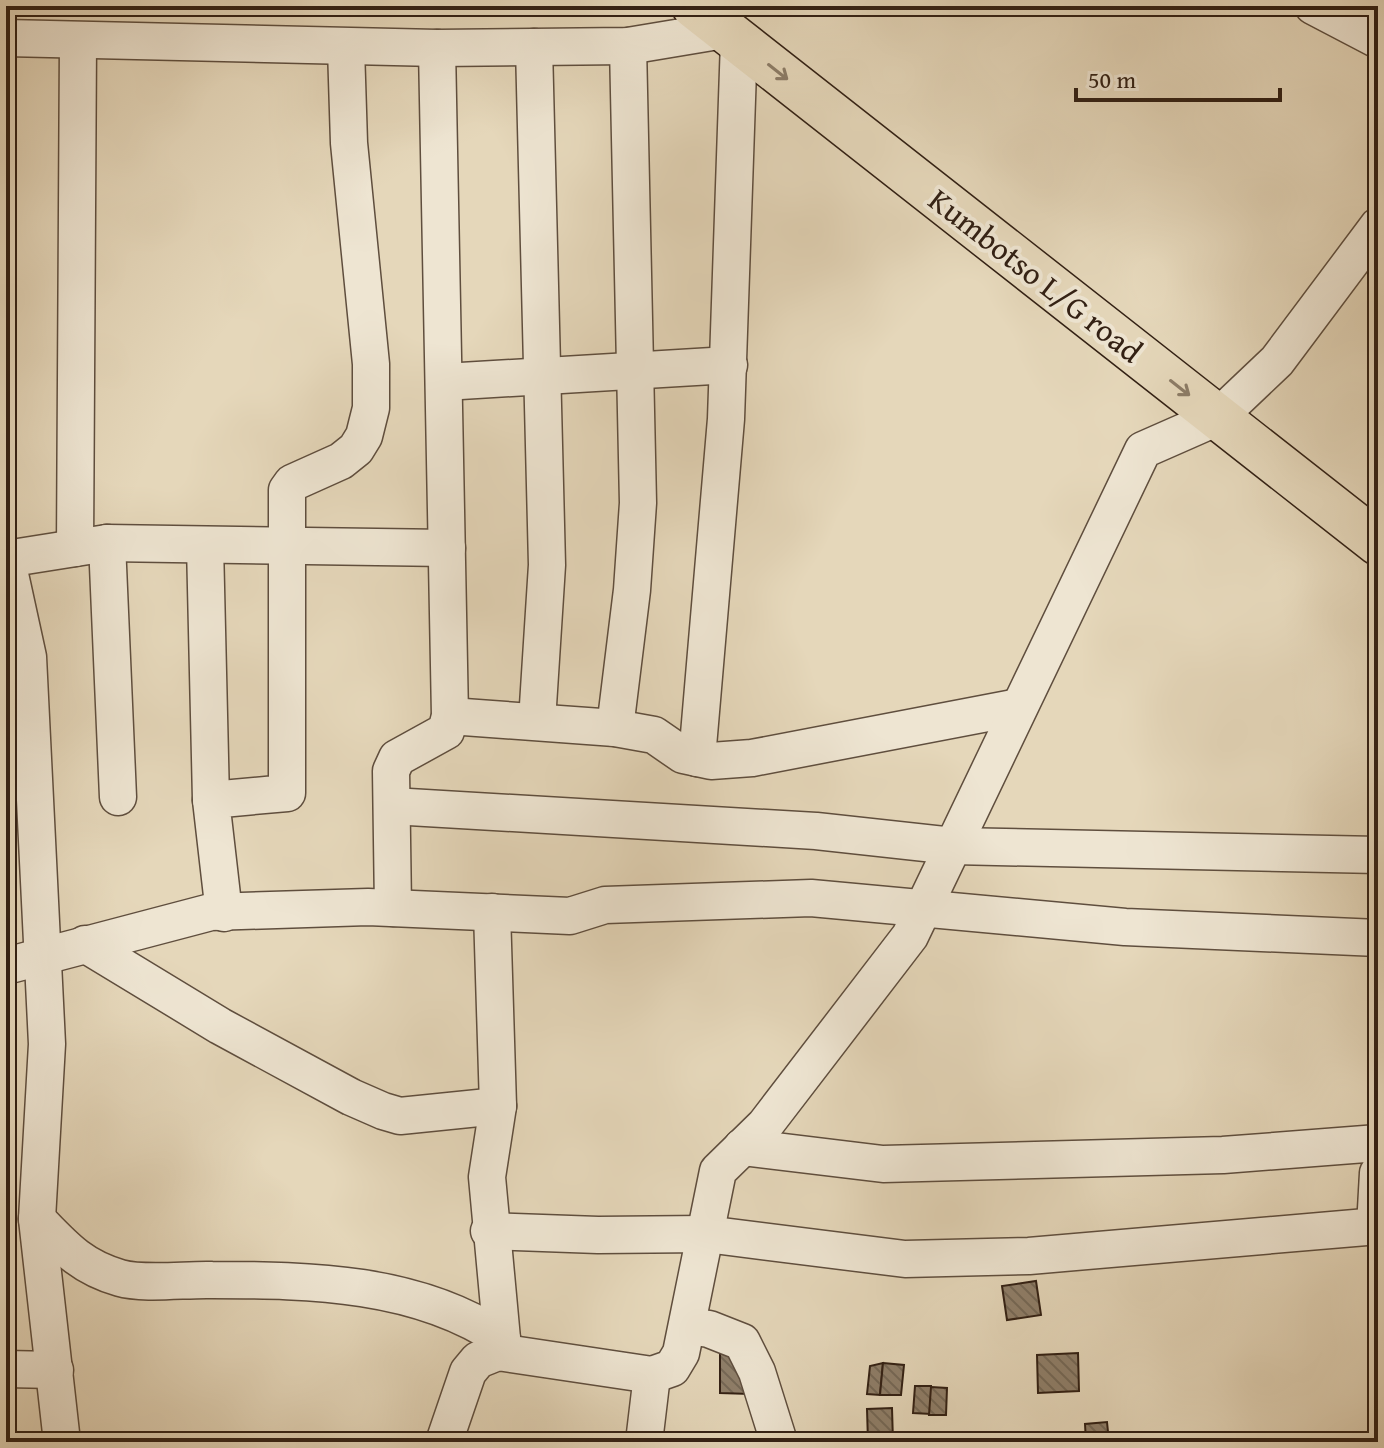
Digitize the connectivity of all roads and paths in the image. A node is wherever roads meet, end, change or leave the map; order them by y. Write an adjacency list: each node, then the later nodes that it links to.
1 (1313, 6): 2 (street)
2 (1353, 15): 5 (street)
3 (719, 26): 7 (street); 12 (street); 16 (main road, Kumbotso L/G road, one-way to 16)
4 (6, 38): 6 (street)
5 (1378, 40)
6 (78, 41): 9 (street); 19 (street)
7 (628, 46): 8 (street); 13 (street)
8 (534, 47): 10 (street); 14 (street)
9 (346, 48): 10 (street); 20 (street)
10 (437, 48): 15 (street)
11 (1378, 226): 16 (street)
12 (729, 365): 13 (street); 28 (street)
13 (637, 368): 14 (street); 27 (street)
14 (542, 374): 15 (street); 25 (street)
15 (444, 382): 21 (street)
16 (1218, 417): 17 (main road, Kumbotso L/G road); 23 (street)
17 (1378, 543)
18 (205, 545): 19 (street); 20 (street); 30 (street)
19 (91, 546): 22 (street); 29 (street)
20 (286, 546): 21 (street); 30 (street)
21 (447, 548): 24 (street)
22 (7, 558): 26 (street)
23 (1019, 707): 28 (street); 33 (street)
24 (450, 716): 25 (street); 31 (street)
25 (537, 721): 27 (street)
26 (18, 724): 32 (street)
27 (615, 728): 28 (street)
28 (697, 758)
29 (118, 797)
30 (211, 800): 38 (street)
31 (392, 806): 33 (street); 35 (street)
32 (20, 815): 41 (street)
33 (953, 846): 34 (street); 36 (street)
34 (1378, 855)
35 (393, 908): 37 (street); 38 (street)
36 (923, 909): 37 (street); 39 (street); 45 (street)
37 (492, 912): 43 (street)
38 (224, 913): 40 (street)
39 (1378, 938)
40 (85, 944): 41 (street); 43 (street)
41 (42, 955): 42 (street); 47 (street)
42 (6, 966)
43 (498, 1106): 49 (street)
44 (1378, 1143): 45 (street)
45 (742, 1147): 50 (street)
46 (1378, 1173): 48 (street)
47 (37, 1219): 52 (street); 54 (street)
48 (1376, 1226): 50 (street)
49 (489, 1231): 50 (street); 52 (street)
50 (706, 1234): 51 (street)
51 (689, 1326): 55 (street); 59 (street)
52 (500, 1345): 55 (street); 57 (street)
53 (6, 1369): 54 (street)
54 (55, 1370): 56 (street)
55 (652, 1375): 58 (street)
56 (62, 1442)
57 (444, 1442)
58 (644, 1442)
59 (779, 1442)

